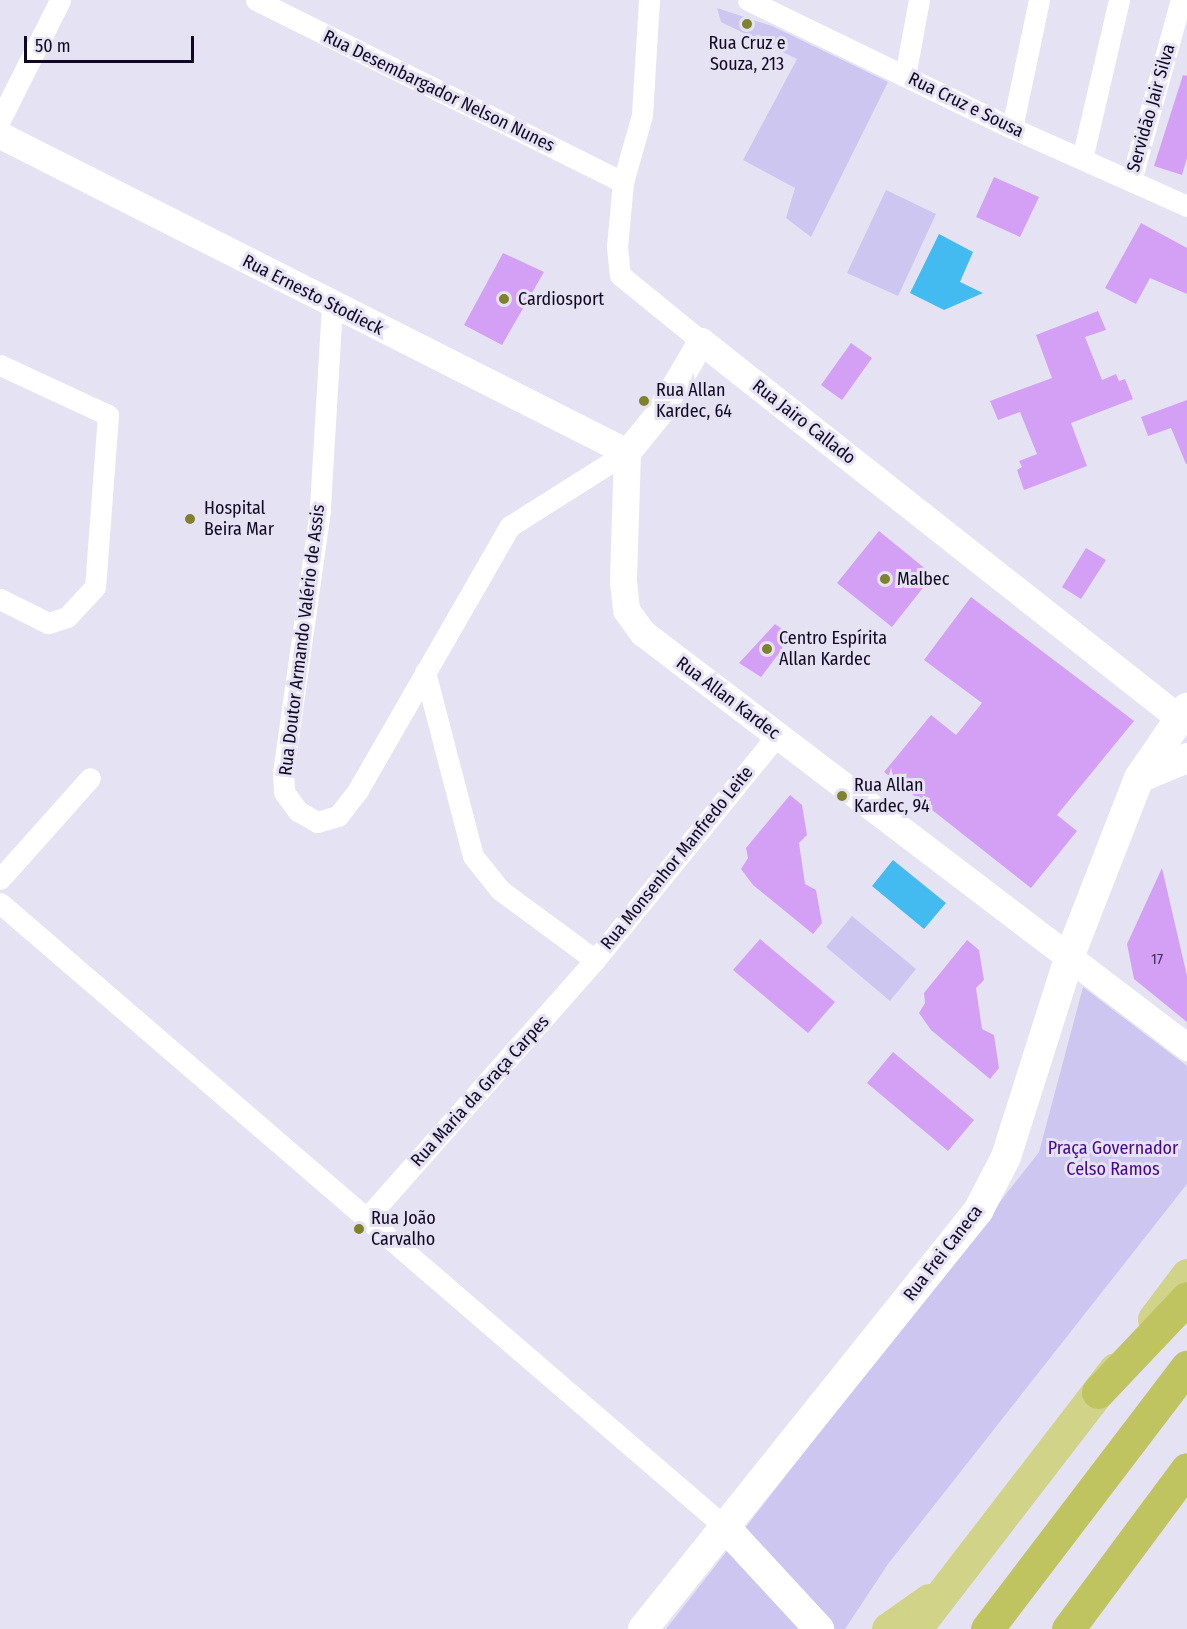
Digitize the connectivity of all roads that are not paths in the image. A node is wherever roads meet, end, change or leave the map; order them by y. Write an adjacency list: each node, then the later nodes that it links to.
1 (60, 0): 11 (street)
2 (256, 0): 16 (street, Rua Desembargador Nelson Nunes)
3 (649, 0): 16 (street, Rua Jairo Callado)
4 (747, 0): 9 (street, Rua Cruz e Sousa)
5 (919, 0): 10 (street)
6 (1039, 0): 12 (street)
7 (1119, 0): 14 (street)
8 (1181, 0): 15 (street, Servidão Jair Silva)
9 (772, 4): 10 (street, Rua Cruz e Sousa)
10 (905, 76): 12 (street, Rua Cruz e Sousa)
11 (0, 120)
12 (1012, 128): 14 (street, Rua Cruz e Sousa)
13 (0, 135): 18 (street, Rua Ernesto Stodieck)
14 (1082, 159): 15 (street, Rua Cruz e Sousa)
15 (1131, 181): 17 (street, Rua Cruz e Sousa)
16 (623, 182): 19 (street, Rua Jairo Callado)
17 (1187, 206)
18 (332, 305): 21 (street, Rua Ernesto Stodieck); 23 (street, Rua Doutor Armando Valério de Assis)
19 (701, 341): 21 (street); 24 (street, Rua Jairo Callado)
20 (0, 364): 22 (street)
21 (627, 452): 23 (street, Rua Doutor Armando Valério de Assis); 25 (street, Rua Allan Kardec)
22 (0, 599)
23 (425, 672): 32 (street, Rua Monsenhor Manfredo Leite)
24 (1183, 713): 28 (main road, Rua Frei Caneca)
25 (777, 735): 31 (street, Rua Allan Kardec); 32 (street, Rua Monsenhor Manfredo Leite)
26 (1187, 758): 28 (main road)
27 (90, 778): 29 (street)
28 (1139, 778): 31 (main road, Rua Frei Caneca)
29 (0, 879)
30 (0, 903): 34 (street)
31 (1070, 956): 33 (street); 40 (main road, Rua Frei Caneca)
32 (595, 960): 34 (street, Rua Maria da Graça Carpes)
33 (1187, 1047)
34 (365, 1220): 40 (street)
35 (1187, 1275): 38 (main road)
36 (1187, 1298): 38 (highway)
37 (1187, 1366): 46 (highway)
38 (1098, 1392): 41 (main road)
39 (1187, 1469): 47 (highway)
40 (725, 1527): 42 (main road, Rua Frei Caneca); 43 (main road)
41 (945, 1588): 44 (main road); 45 (main road)
42 (643, 1629)
43 (819, 1629)
44 (888, 1629)
45 (915, 1629)
46 (987, 1629)
47 (1068, 1629)

